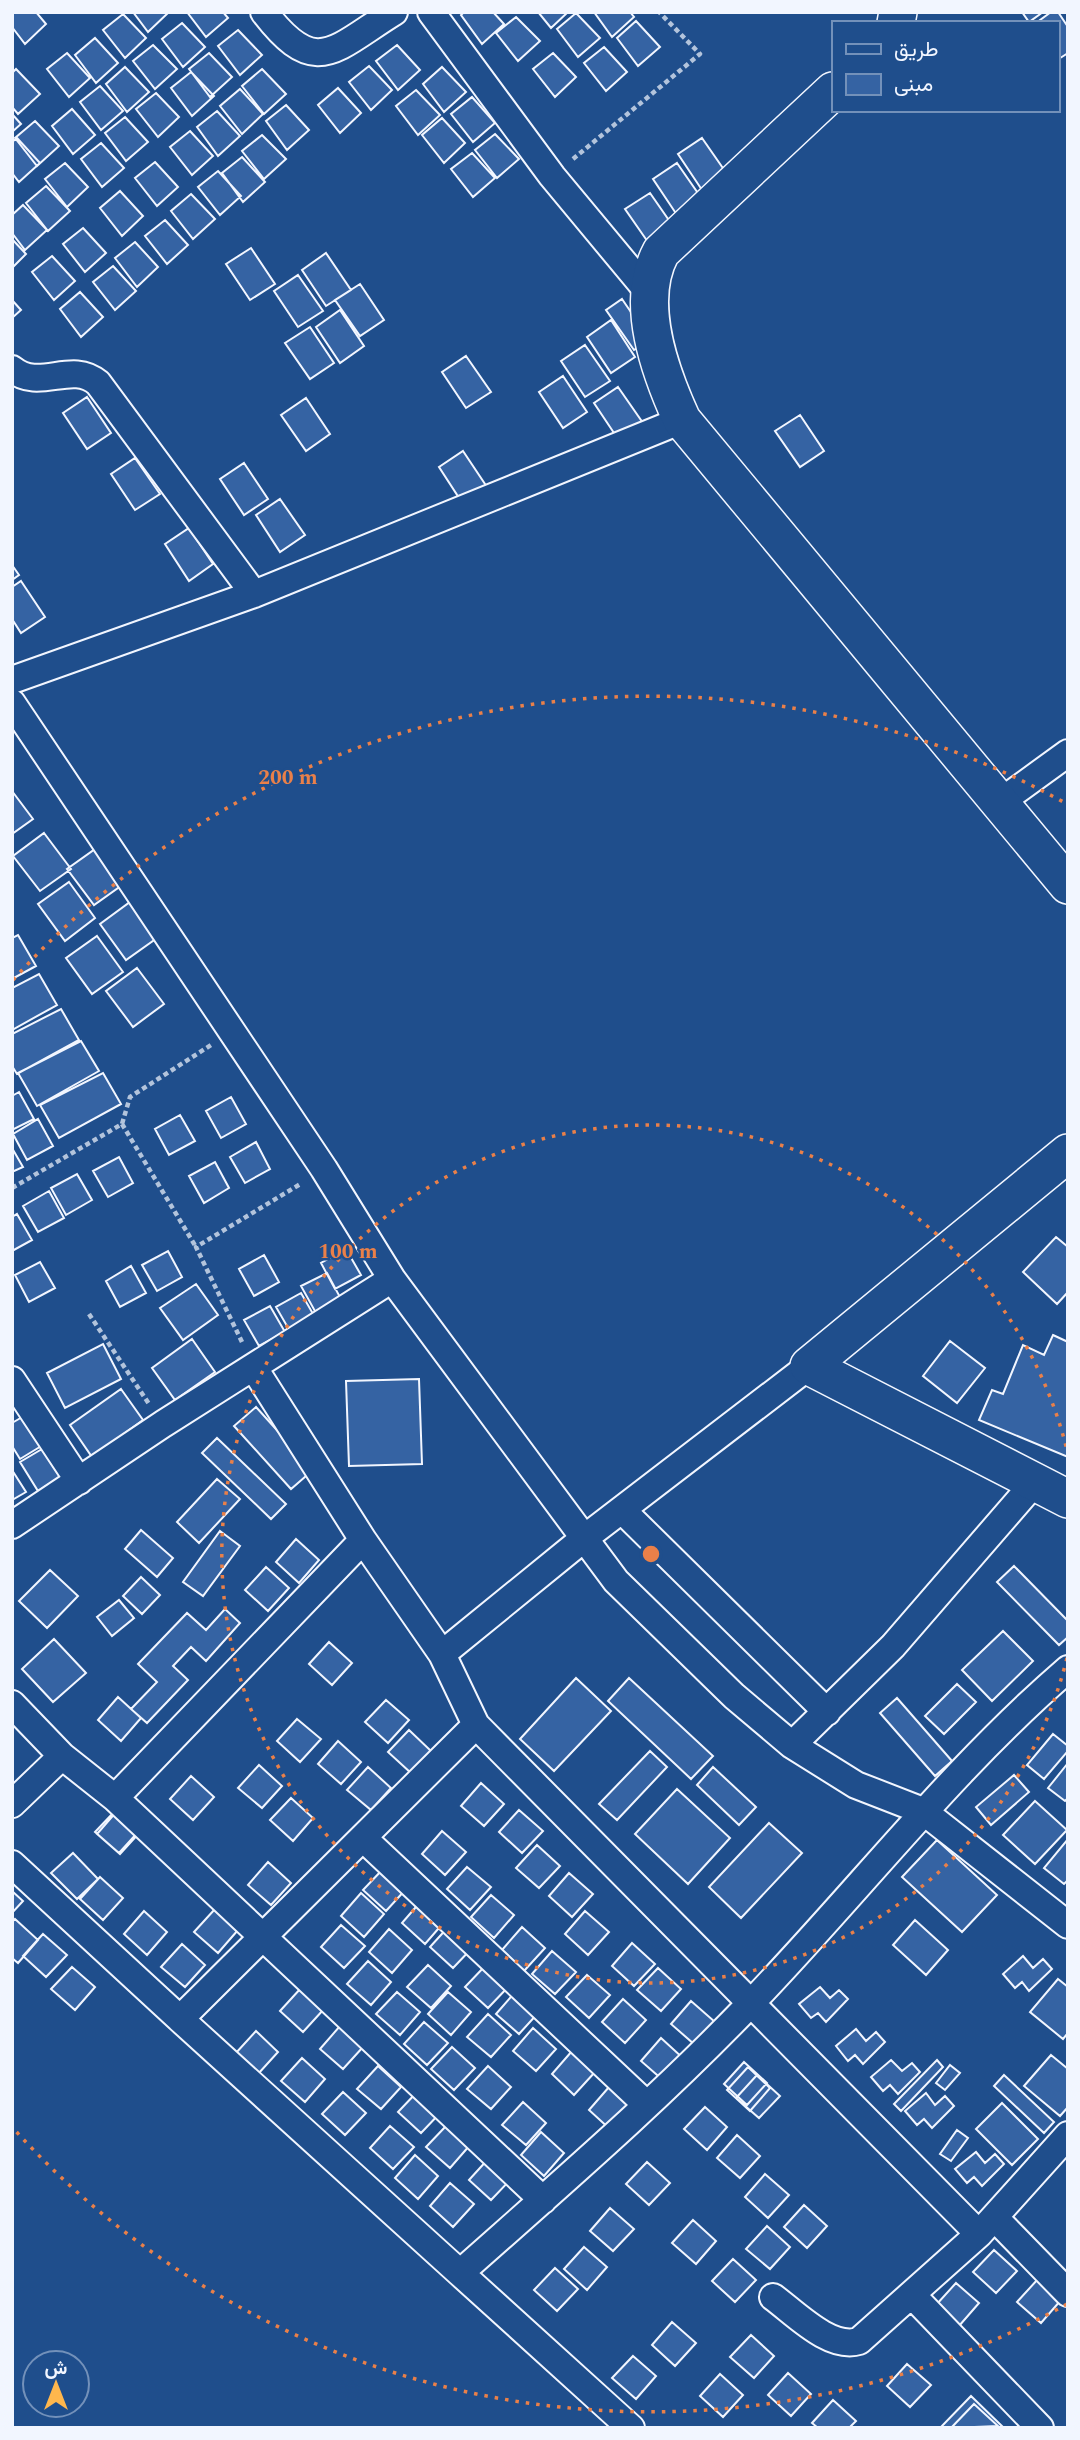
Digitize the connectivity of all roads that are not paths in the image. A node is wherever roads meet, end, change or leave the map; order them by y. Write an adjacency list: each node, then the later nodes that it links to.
1 (264, 12): 2 (street)
2 (394, 12)
3 (431, 12): 5 (street)
4 (832, 92): 5 (street)
5 (650, 294): 7 (street)
6 (12, 369): 8 (street)
7 (682, 420): 8 (street); 13 (street)
8 (254, 594): 9 (street)
9 (12, 680)
10 (12, 703): 11 (street)
11 (24, 739): 16 (street)
12 (1068, 753): 13 (street)
13 (999, 803): 14 (street)
14 (1068, 885)
15 (1068, 1153): 17 (street)
16 (392, 1279): 18 (street); 26 (street)
17 (808, 1366): 21 (street); 23 (street)
18 (254, 1368): 20 (street); 25 (street)
19 (12, 1380): 20 (street)
20 (79, 1481): 24 (street)
21 (1035, 1482): 22 (street); 30 (street)
22 (1068, 1499)
23 (622, 1510): 26 (street); 30 (street)
24 (12, 1525)
25 (363, 1540): 27 (street); 34 (street)
26 (582, 1540): 27 (street); 32 (street)
27 (442, 1654): 31 (street)
28 (1062, 1685): 36 (street)
29 (12, 1704): 33 (street)
30 (827, 1712): 32 (street)
31 (476, 1725): 37 (street); 41 (street)
32 (792, 1745): 36 (street)
33 (62, 1756): 34 (street); 35 (street)
34 (115, 1798): 40 (street)
35 (12, 1804)
36 (923, 1811): 39 (street); 41 (street)
37 (363, 1838): 40 (street); 43 (street)
38 (12, 1864): 42 (street)
39 (1068, 1925)
40 (265, 1937): 42 (street); 45 (street)
41 (751, 2003): 43 (street); 46 (street)
42 (180, 2019): 47 (street)
43 (648, 2105): 45 (street)
44 (1068, 2135): 46 (street)
45 (543, 2200): 47 (street)
46 (987, 2226): 48 (street); 49 (street)
47 (460, 2273): 51 (street)
48 (1068, 2293)
49 (913, 2296): 50 (street); 52 (street)
50 (773, 2297)
51 (631, 2428)
52 (1040, 2428)

